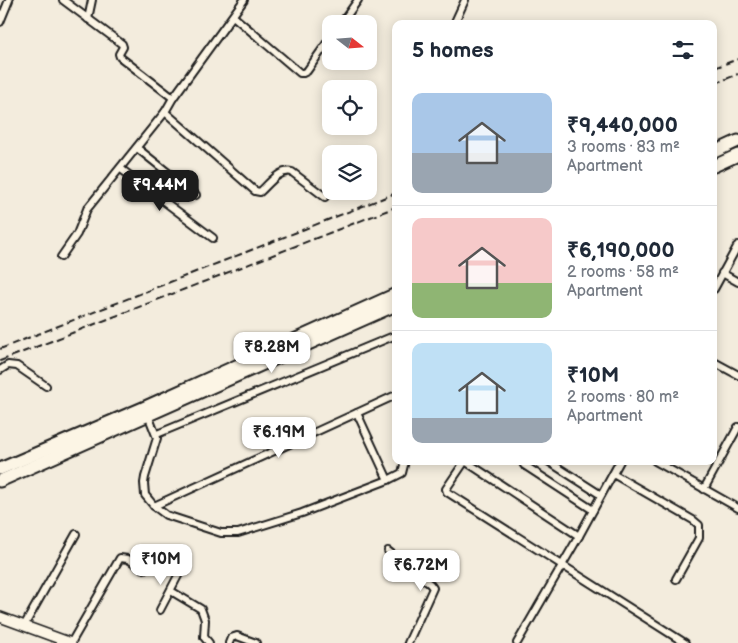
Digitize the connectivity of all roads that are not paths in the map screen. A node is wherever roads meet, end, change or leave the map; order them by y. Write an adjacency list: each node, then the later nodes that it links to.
1 (9, 0): 11 (street)
2 (63, 0): 9 (street)
3 (92, 0): 9 (street)
4 (244, 0): 8 (street)
5 (358, 0): 7 (street)
6 (465, 0): 10 (street)
7 (347, 15)
8 (233, 16): 12 (street); 13 (street)
9 (88, 19): 13 (street)
10 (456, 20)
11 (0, 22)
12 (322, 49)
13 (173, 98): 14 (street)
14 (165, 112): 16 (street); 22 (street)
15 (738, 142): 17 (highway)
16 (137, 148): 20 (street); 21 (street)
17 (717, 151)
18 (738, 155): 19 (highway)
19 (717, 165)
20 (121, 168): 23 (street); 25 (street)
21 (196, 195)
22 (322, 195)
23 (212, 238)
24 (738, 246): 26 (street)
25 (61, 257)
26 (722, 273): 27 (street); 28 (street)
27 (738, 282)
28 (717, 283)
29 (392, 296): 48 (highway)
30 (392, 307): 38 (highway)
31 (392, 337): 40 (street)
32 (717, 364): 34 (street)
33 (0, 370): 35 (street)
34 (738, 375)
35 (46, 386)
36 (392, 397): 37 (street)
37 (357, 414): 50 (street); 54 (street)
38 (148, 415): 40 (street); 51 (highway)
39 (738, 427): 52 (street)
40 (157, 434): 54 (street)
41 (404, 465): 50 (street)
42 (462, 465): 60 (street)
43 (471, 465): 58 (street)
44 (524, 465): 56 (street)
45 (554, 465): 53 (street)
46 (618, 465): 49 (street)
47 (662, 465): 52 (street)
48 (0, 469)
49 (613, 474): 53 (street); 63 (street)
50 (388, 480): 54 (street)
51 (0, 481)
52 (704, 489): 55 (street)
53 (601, 495): 56 (street)
54 (154, 506)
55 (738, 508)
56 (593, 510): 58 (street)
57 (76, 534): 67 (street)
58 (579, 536): 60 (street)
59 (388, 551): 73 (street)
60 (562, 566): 74 (street); 75 (street)
61 (144, 569): 69 (street)
62 (181, 570): 64 (street)
63 (676, 579)
64 (171, 591): 65 (street); 70 (street)
65 (160, 610)
66 (0, 617): 67 (main road)
67 (24, 626): 68 (main road)
68 (58, 641): 69 (main road)
69 (71, 643)
70 (209, 643)
71 (229, 643): 72 (street)
72 (256, 643)
73 (408, 643)
74 (516, 643)
75 (685, 643)

